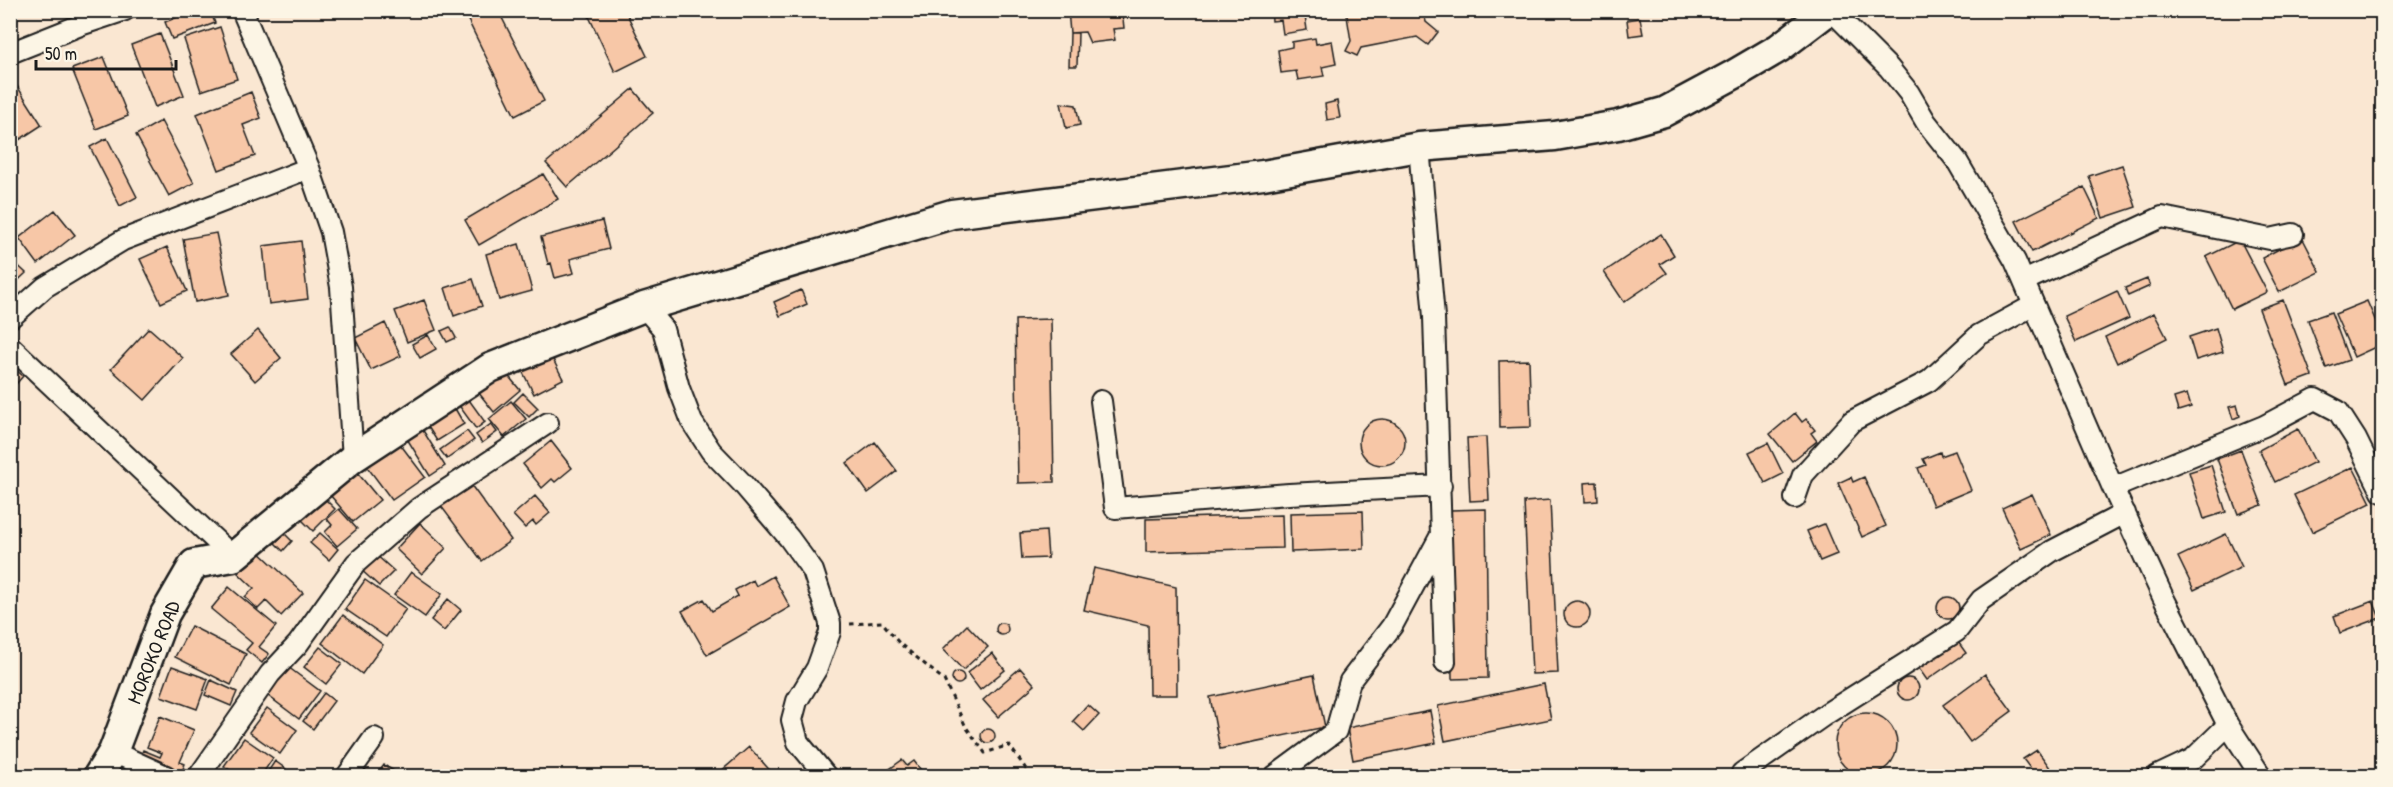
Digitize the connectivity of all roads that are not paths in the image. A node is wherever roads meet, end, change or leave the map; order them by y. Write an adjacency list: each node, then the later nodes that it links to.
1 (125, 10): 4 (street)
2 (242, 10): 6 (street)
3 (1824, 15): 5 (street); 8 (street)
4 (10, 53)
5 (1419, 147): 10 (street); 16 (street)
6 (309, 168): 11 (street); 15 (street)
7 (2293, 234): 8 (street)
8 (2024, 281): 9 (street)
9 (2034, 305): 17 (street); 19 (street)
10 (644, 307): 15 (street); 32 (street)
11 (10, 318)
12 (10, 345): 22 (street)
13 (1101, 401): 16 (street)
14 (548, 423): 30 (street)
15 (353, 458): 22 (street)
16 (1441, 486): 21 (street)
17 (2113, 488): 18 (street); 20 (street)
18 (2382, 492)
19 (1795, 498)
20 (2125, 513): 24 (street); 27 (street)
21 (1442, 532): 23 (street); 33 (street)
22 (233, 557): 26 (street, MOROKO ROAD)
23 (1445, 662)
24 (2228, 725): 34 (street); 35 (street)
25 (374, 738): 31 (street)
26 (113, 752): 28 (street, MOROKO ROAD); 29 (street)
27 (1743, 773)
28 (98, 777)
29 (166, 777)
30 (199, 777)
31 (347, 777)
32 (826, 777)
33 (1275, 777)
34 (2157, 777)
35 (2260, 777)

